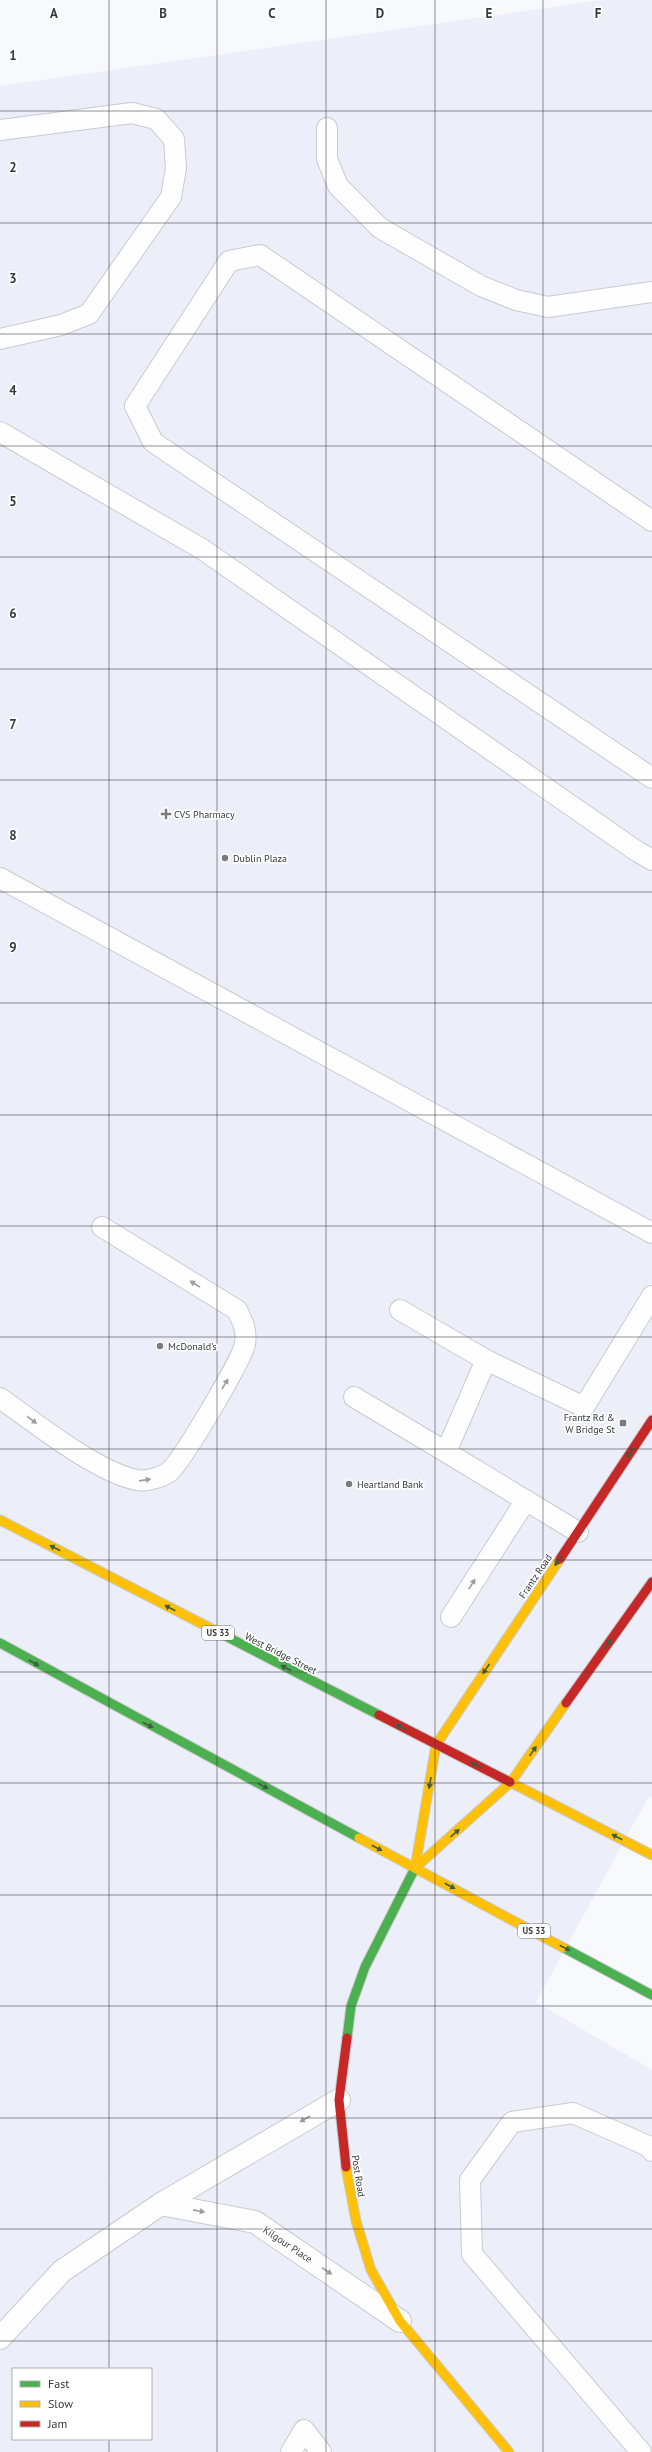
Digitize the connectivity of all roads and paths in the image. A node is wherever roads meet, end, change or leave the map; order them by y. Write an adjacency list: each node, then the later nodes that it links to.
1 (327, 128): 3 (lane)
2 (0, 130): 4 (lane)
3 (652, 292)
4 (0, 340)
5 (0, 432): 8 (lane)
6 (652, 521): 7 (lane)
7 (652, 778)
8 (652, 860)
9 (0, 878): 11 (lane)
10 (102, 1227): 16 (lane, one-way to 10)
11 (652, 1233)
12 (652, 1296): 14 (lane)
13 (400, 1310): 14 (lane)
14 (486, 1360): 18 (lane)
15 (354, 1397): 18 (lane)
16 (0, 1398)
17 (652, 1420): 21 (main road, Frantz Road, one-way to 21)
18 (446, 1452): 19 (lane)
19 (526, 1500): 21 (lane); 23 (lane, one-way to 19)
20 (0, 1520): 25 (main road, West Bridge Street / US 33, one-way to 20)
21 (578, 1532): 25 (main road, Frantz Road, one-way to 25)
22 (652, 1582): 26 (main road, one-way to 22)
23 (451, 1617)
24 (0, 1643): 28 (main road, US 33, one-way to 28)
25 (436, 1744): 26 (main road, West Bridge Street / US 33, one-way to 25); 28 (main road, one-way to 28)
26 (511, 1782): 27 (main road, US 33, one-way to 26); 28 (main road, one-way to 26)
27 (652, 1855)
28 (416, 1868): 29 (main road, US 33, one-way to 29); 30 (main road, Post Road)
29 (652, 1996)
30 (339, 2100): 32 (street, one-way to 32); 33 (main road, Post Road)
31 (652, 2151): 38 (lane)
32 (161, 2204): 33 (street, Kilgour Place, one-way to 33); 34 (street)
33 (400, 2321): 37 (main road, Post Road)
34 (0, 2338)
35 (291, 2452): 36 (lane)
36 (321, 2452)
37 (509, 2452)
38 (641, 2452)

